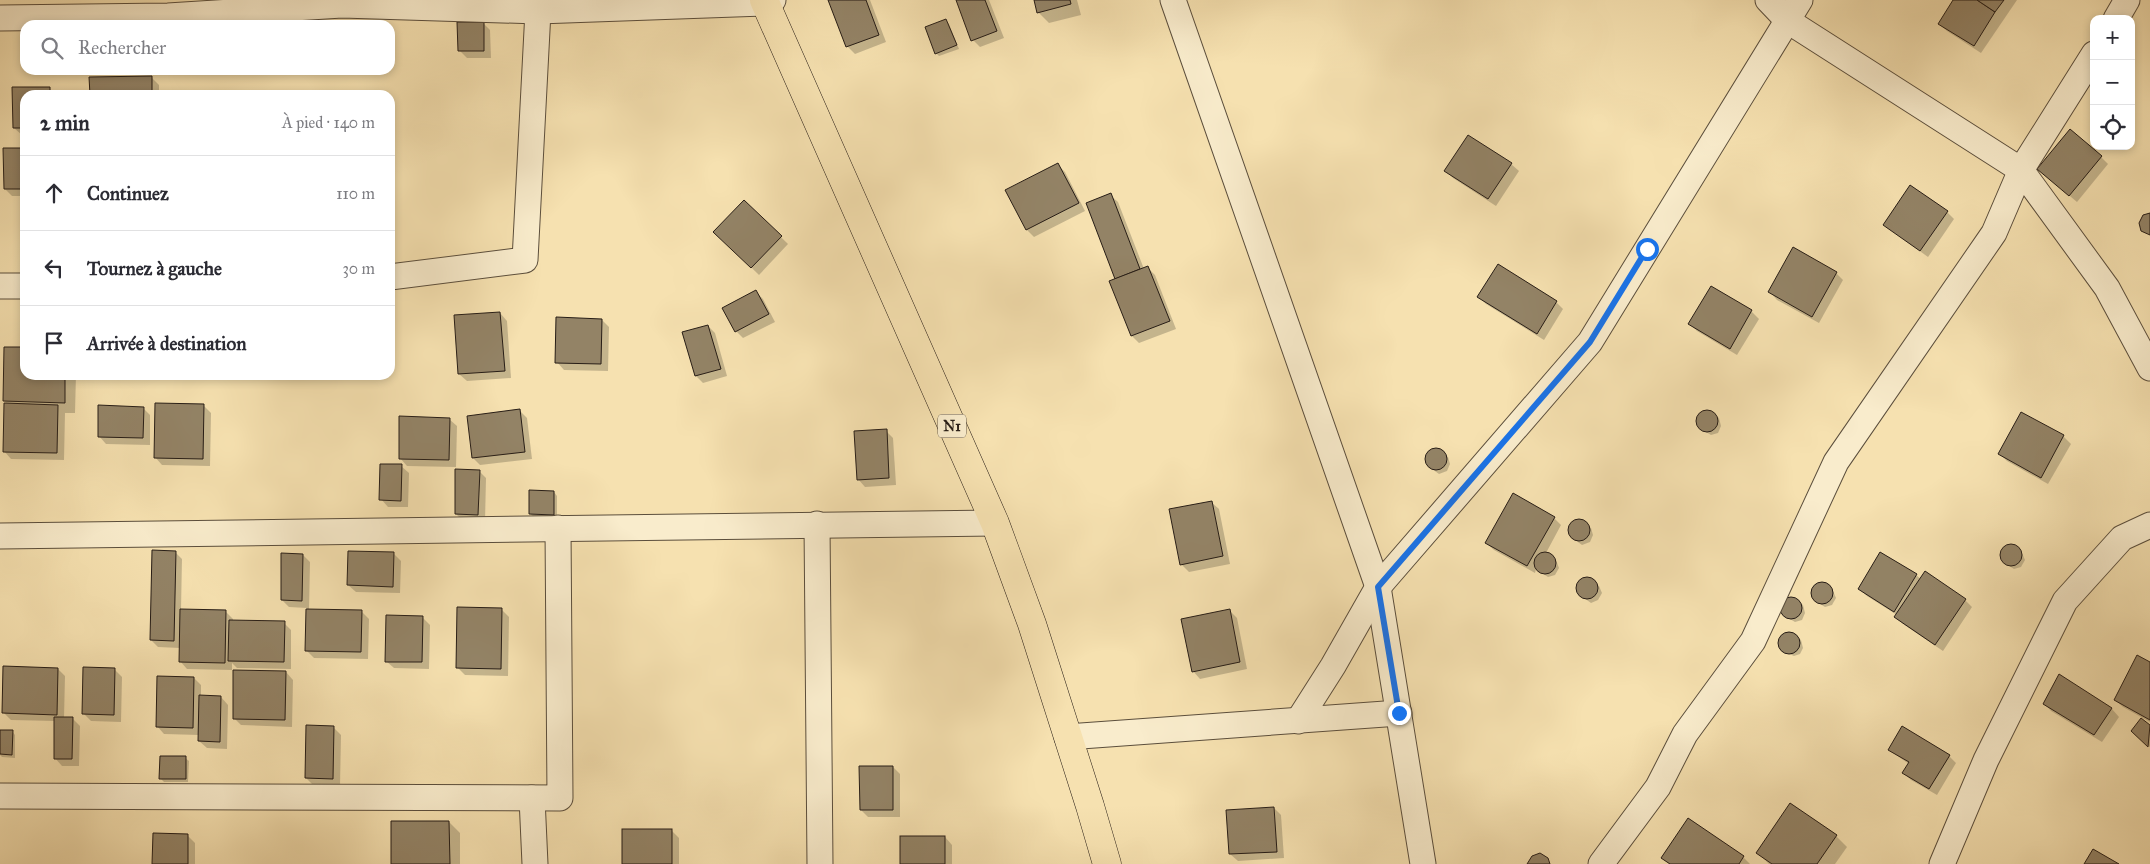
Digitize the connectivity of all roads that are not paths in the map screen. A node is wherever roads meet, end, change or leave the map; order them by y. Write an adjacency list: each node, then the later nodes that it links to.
1 (1173, 0): 21 (street)
2 (1768, 0): 9 (street)
3 (1800, 0): 9 (street)
4 (2127, 0): 7 (street)
5 (767, 1): 6 (street); 16 (highway, N1)
6 (538, 11): 8 (street); 12 (street)
7 (2118, 15)
8 (0, 18)
9 (1788, 21): 11 (street); 21 (street)
10 (2090, 60): 11 (street)
11 (2021, 170): 15 (street); 31 (street)
12 (395, 276)
13 (0, 286): 14 (street)
14 (20, 286)
15 (2150, 368)
16 (995, 523): 17 (street); 24 (highway, N1)
17 (817, 524): 19 (street); 28 (street)
18 (2150, 525): 32 (street)
19 (558, 528): 20 (street); 26 (street)
20 (0, 536)
21 (1378, 587): 22 (street); 23 (street)
22 (1399, 713): 23 (street); 30 (street)
23 (1298, 720): 24 (street)
24 (1067, 737): 29 (highway, N1)
25 (0, 796): 26 (street)
26 (532, 798): 27 (street)
27 (535, 864)
28 (820, 864)
29 (1107, 864)
30 (1423, 864)
31 (1601, 864)
32 (1942, 864)

